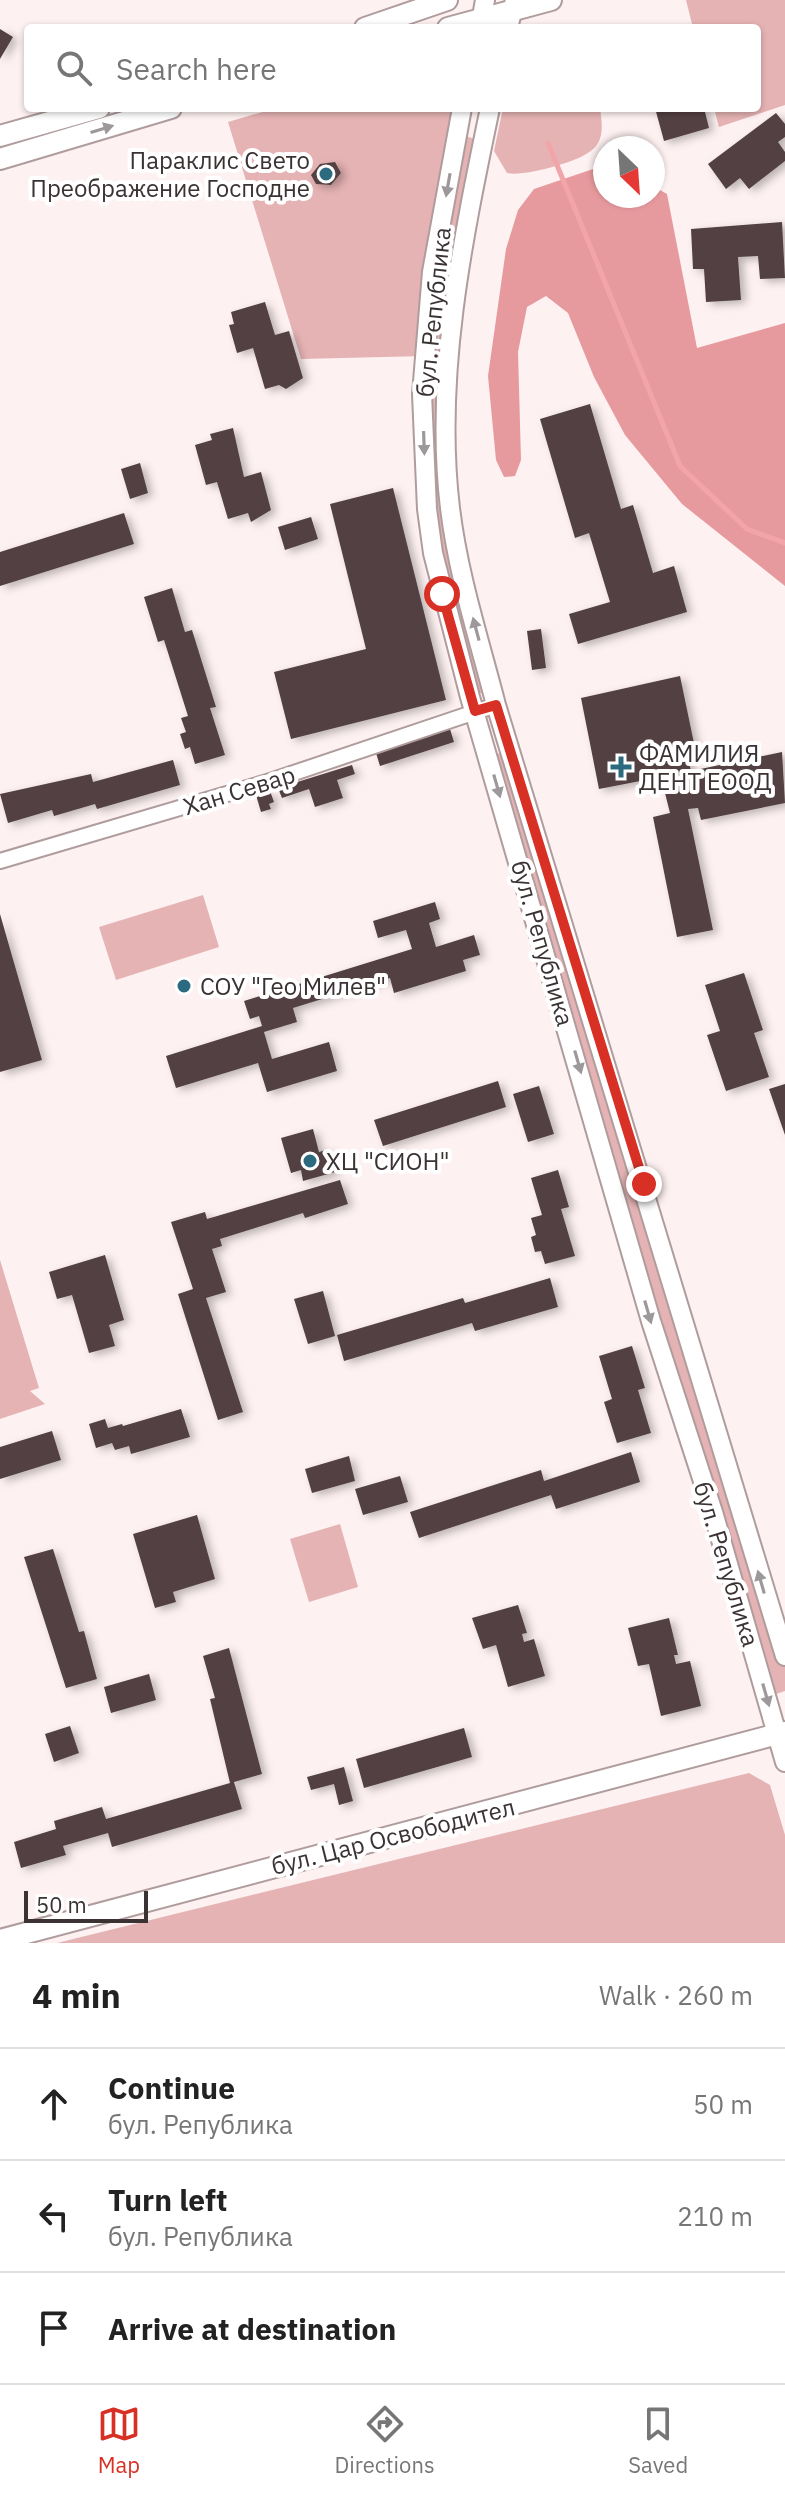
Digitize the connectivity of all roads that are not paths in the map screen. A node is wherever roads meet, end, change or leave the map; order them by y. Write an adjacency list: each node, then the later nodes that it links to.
1 (447, 0): 5 (main road)
2 (551, 0): 3 (main road)
3 (512, 13): 4 (main road)
4 (482, 15): 6 (main road)
5 (377, 24)
6 (458, 24)
7 (85, 112): 11 (main road)
8 (158, 112): 12 (main road, one-way to 8)
9 (461, 112): 14 (street, бул. Република, one-way to 14)
10 (489, 112): 13 (street, бул. Република, one-way to 10)
11 (0, 136)
12 (0, 159)
13 (496, 705): 14 (street, Хан Севар); 16 (street, бул. Република, one-way to 13)
14 (475, 711): 15 (street, Хан Севар); 17 (street, бул. Република, one-way to 17)
15 (0, 861)
16 (785, 1656)
17 (781, 1733): 18 (street, бул. Република); 19 (main road, бул. Цар Освободител)
18 (785, 1762)
19 (0, 1940)

